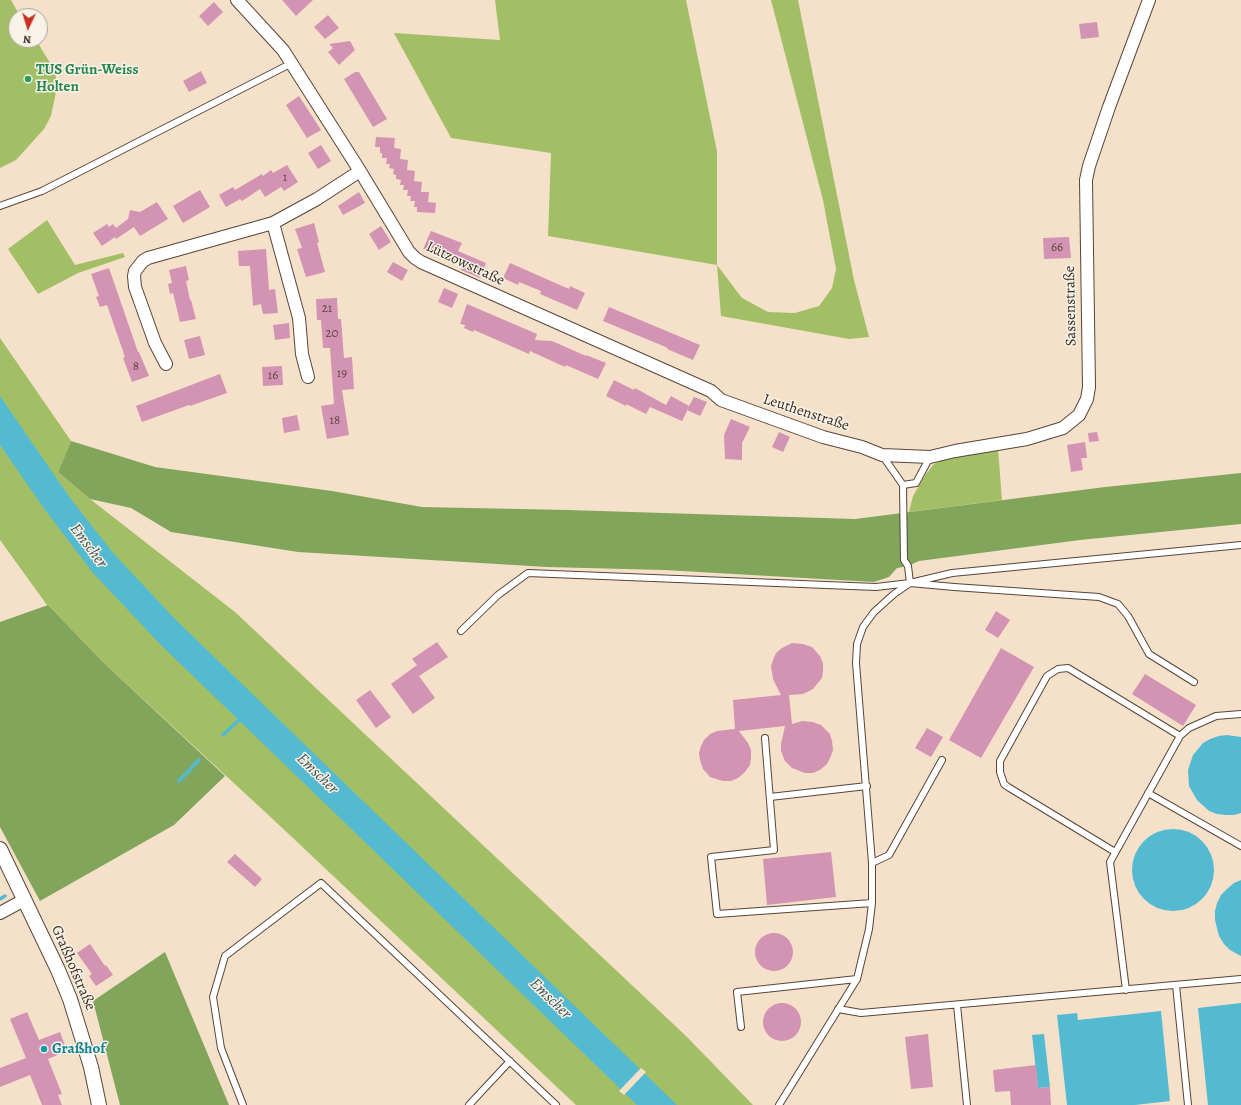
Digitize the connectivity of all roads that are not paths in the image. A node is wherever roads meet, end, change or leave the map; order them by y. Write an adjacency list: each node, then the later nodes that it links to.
1 (237, 0): 3 (street, Lützowstraße)
2 (1149, 0): 11 (street, Sassenstraße)
3 (292, 63): 4 (street, Lützowstraße); 5 (lane)
4 (360, 171): 6 (street); 9 (street, Lützowstraße)
5 (0, 206)
6 (273, 223): 7 (street); 8 (street)
7 (166, 364)
8 (308, 377)
9 (721, 400): 10 (street, Leuthenstraße)
10 (882, 455): 11 (street, Sassenstraße); 12 (lane)
11 (930, 457): 12 (lane)
12 (903, 485): 14 (lane)
13 (1241, 545): 14 (lane)
14 (910, 583): 15 (lane); 16 (lane); 21 (lane)
15 (460, 631)
16 (1194, 682)
17 (1241, 714): 18 (lane)
18 (1180, 736): 22 (lane); 26 (lane)
19 (765, 738): 23 (lane)
20 (942, 760): 27 (lane)
21 (867, 786): 23 (lane); 27 (lane)
22 (1148, 793): 24 (lane); 26 (lane)
23 (770, 797): 29 (lane)
24 (1241, 846)
25 (0, 849): 28 (street, Graßhofstraße)
26 (1115, 852): 34 (lane)
27 (872, 863): 29 (lane)
28 (24, 900): 30 (street); 39 (street, Graßhofstraße)
29 (872, 902): 32 (lane)
30 (0, 913)
31 (1241, 979): 33 (lane)
32 (857, 980): 36 (lane); 37 (lane)
33 (1176, 985): 34 (lane); 45 (lane)
34 (1126, 990): 35 (lane)
35 (957, 1005): 36 (lane); 44 (lane)
36 (838, 1009): 43 (lane)
37 (741, 1027)
38 (510, 1061): 40 (lane); 41 (lane); 42 (lane)
39 (99, 1105)
40 (243, 1105)
41 (469, 1105)
42 (556, 1105)
43 (779, 1105)
44 (967, 1105)
45 (1188, 1105)

